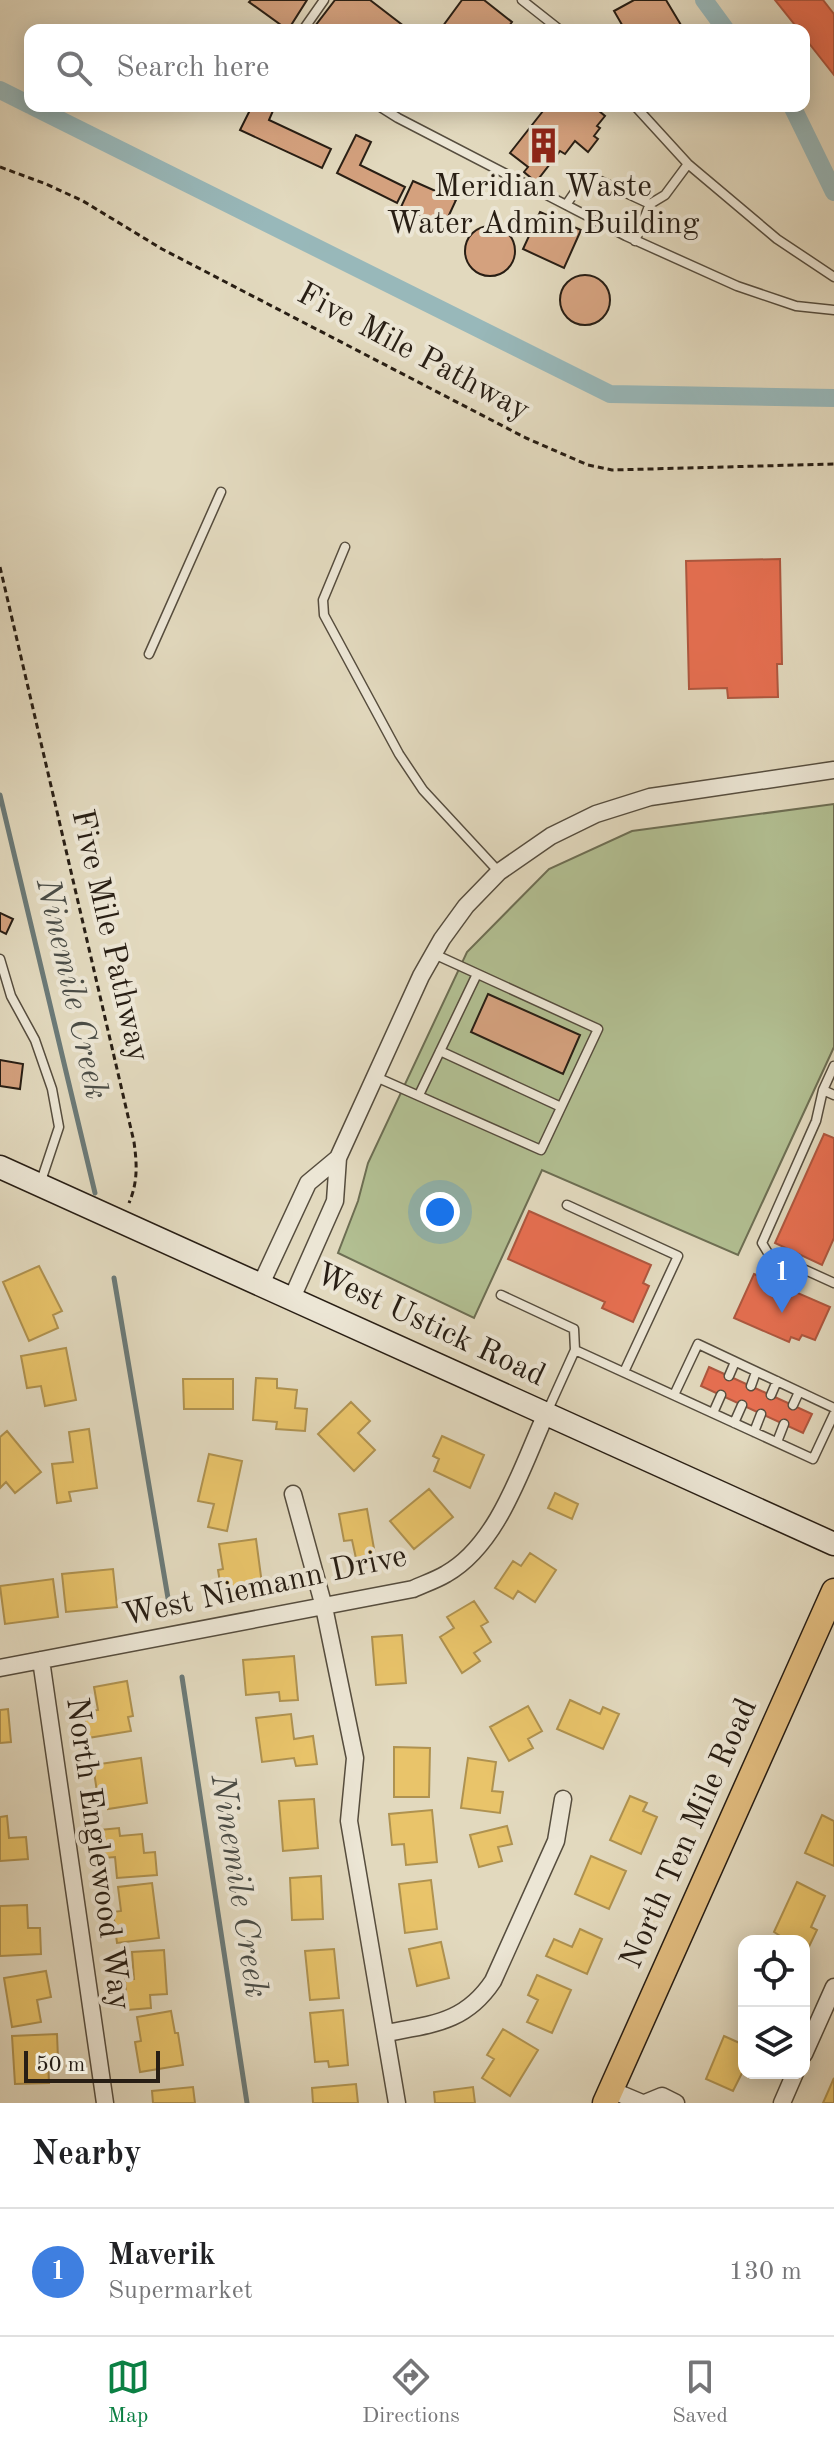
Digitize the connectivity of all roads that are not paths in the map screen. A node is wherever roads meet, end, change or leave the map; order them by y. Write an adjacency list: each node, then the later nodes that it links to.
1 (324, 0): 3 (lane)
2 (522, 0): 4 (lane)
3 (307, 24)
4 (552, 24)
5 (388, 112): 9 (lane)
6 (640, 112): 7 (lane)
7 (688, 164): 8 (lane); 11 (lane)
8 (650, 204): 9 (lane); 10 (lane)
9 (566, 205): 10 (lane)
10 (635, 241): 12 (lane)
11 (834, 277)
12 (834, 310)
13 (221, 492): 15 (lane)
14 (345, 547): 17 (lane)
15 (149, 654)
16 (834, 770): 17 (street)
17 (499, 872): 18 (street)
18 (434, 954): 20 (lane); 23 (street)
19 (0, 959): 30 (lane)
20 (477, 974): 21 (lane); 27 (lane)
21 (440, 1051): 25 (lane); 27 (lane)
22 (834, 1066): 24 (lane)
23 (375, 1076): 25 (lane); 28 (street)
24 (823, 1090): 26 (lane); 32 (lane)
25 (419, 1095): 27 (lane)
26 (834, 1095)
27 (561, 1107)
28 (338, 1158): 33 (street); 35 (street)
29 (0, 1167): 30 (main road, West Ustick Road)
30 (40, 1185): 33 (main road, West Ustick Road)
31 (567, 1205): 38 (lane)
32 (834, 1283)
33 (261, 1284): 35 (main road, West Ustick Road)
34 (501, 1295): 36 (lane)
35 (292, 1298): 51 (main road, West Ustick Road)
36 (575, 1350): 38 (lane); 51 (lane)
37 (735, 1362): 39 (lane); 40 (lane); 44 (lane)
38 (624, 1372): 44 (lane)
39 (756, 1372): 41 (lane); 42 (lane)
40 (729, 1376)
41 (777, 1381): 43 (lane); 46 (lane)
42 (751, 1386)
43 (799, 1392): 48 (lane); 49 (lane)
44 (674, 1395): 50 (lane)
45 (721, 1395): 50 (lane)
46 (771, 1395)
47 (742, 1405): 53 (lane)
48 (793, 1405)
49 (834, 1411): 56 (lane)
50 (713, 1413): 53 (lane)
51 (546, 1414): 58 (main road, West Ustick Road); 60 (street, West Niemann Drive)
52 (761, 1414): 55 (lane)
53 (734, 1423): 55 (lane)
54 (784, 1424): 56 (lane)
55 (754, 1432): 56 (lane)
56 (777, 1442)
57 (293, 1494): 60 (street)
58 (834, 1544)
59 (834, 1591): 68 (main road, North Ten Mile Road)
60 (324, 1607): 61 (street, West Niemann Drive); 65 (street)
61 (41, 1660): 62 (street, West Niemann Drive); 69 (street, North Englewood Way)
62 (0, 1668)
63 (563, 1799): 65 (street)
64 (834, 1987): 66 (street)
65 (386, 2033): 70 (street)
66 (810, 2041)
67 (792, 2079): 73 (street)
68 (608, 2097): 71 (street)
69 (105, 2103)
70 (397, 2103)
71 (644, 2103): 72 (street)
72 (676, 2103)
73 (782, 2103)

